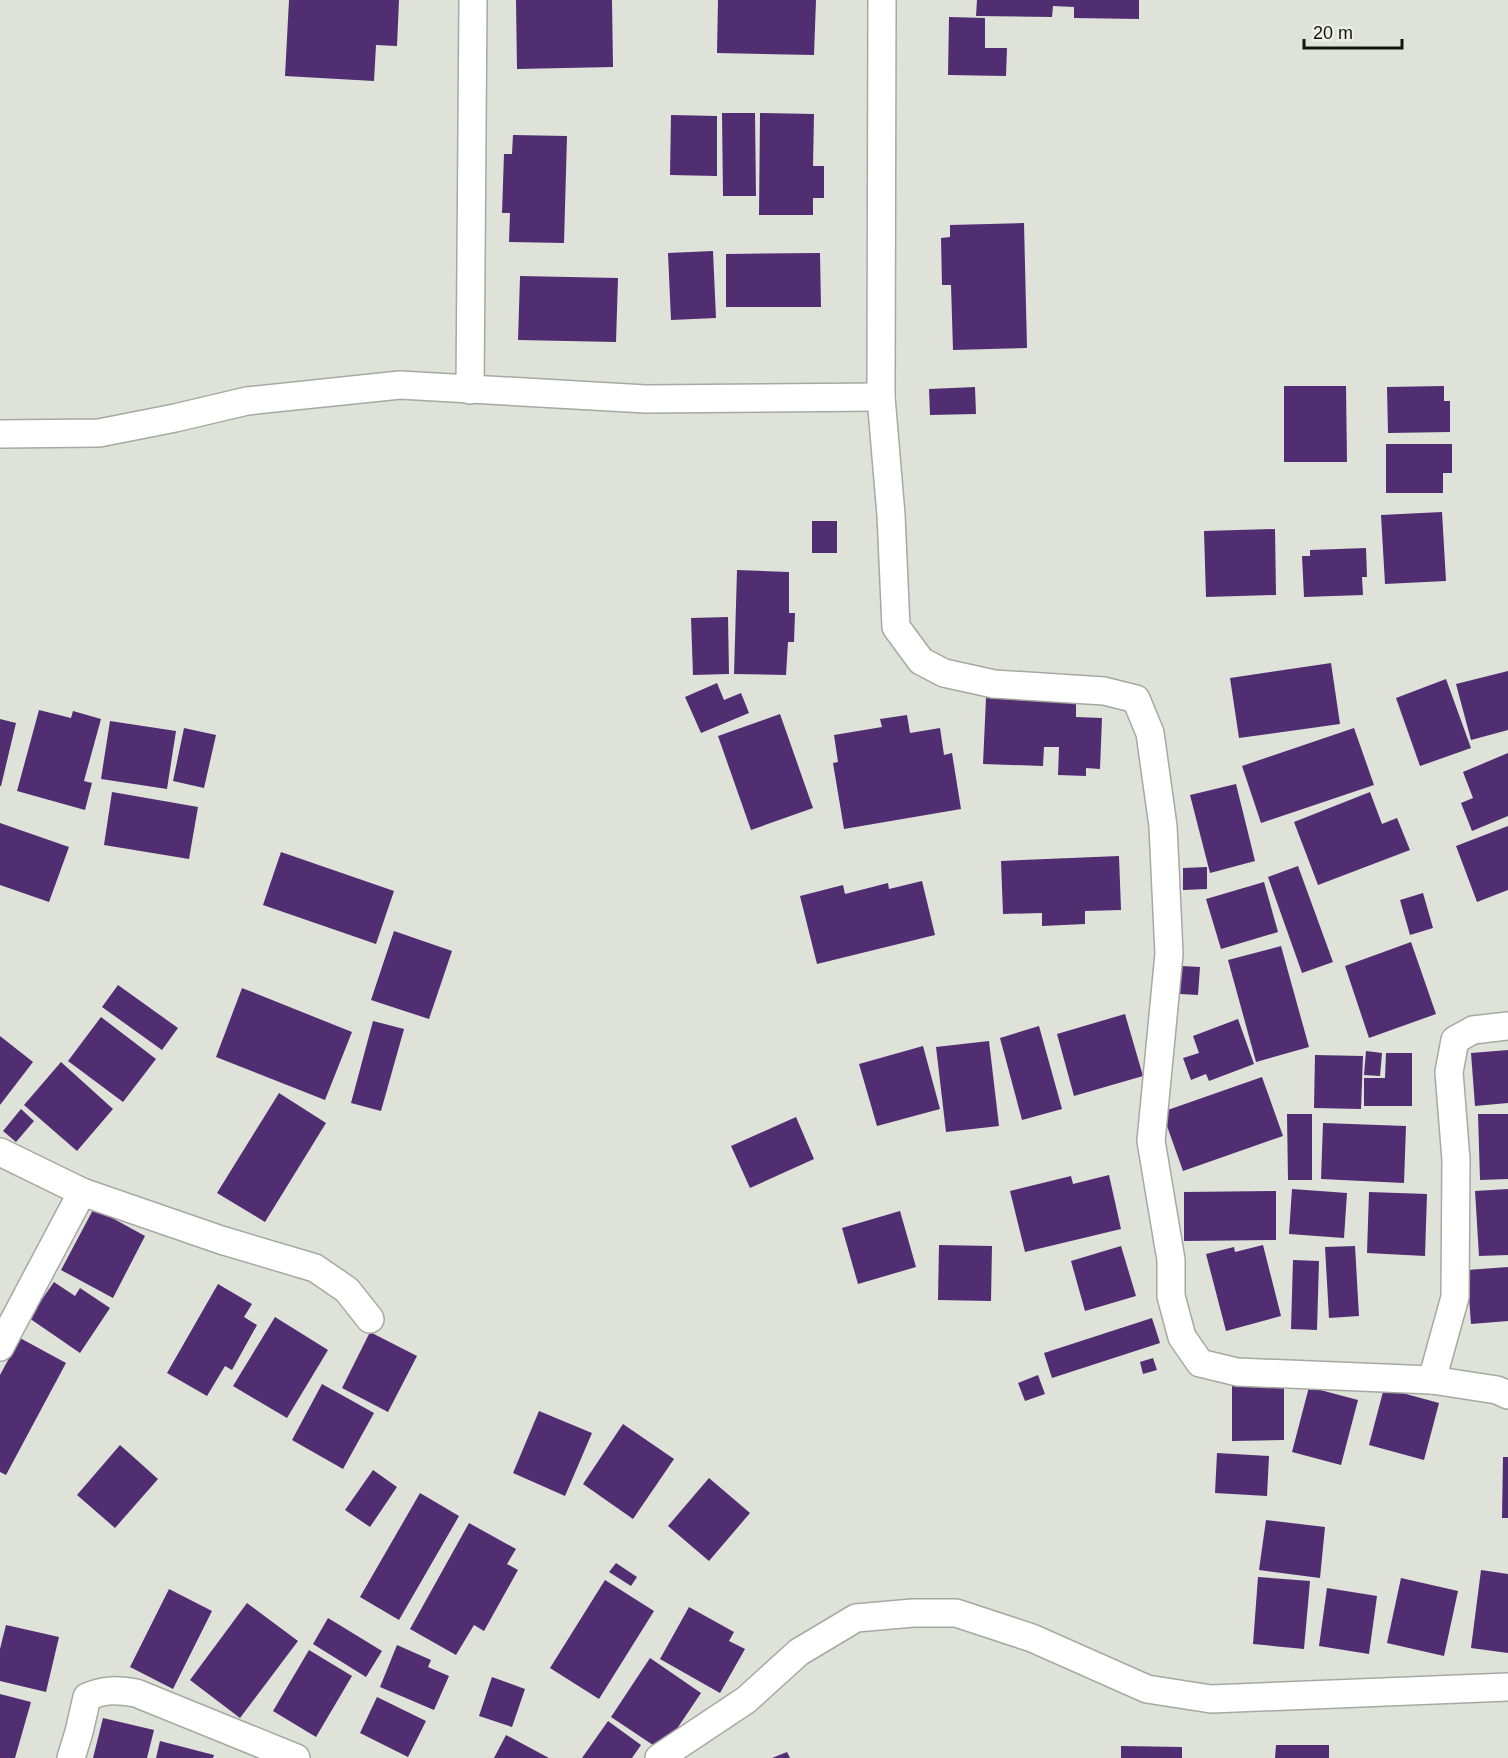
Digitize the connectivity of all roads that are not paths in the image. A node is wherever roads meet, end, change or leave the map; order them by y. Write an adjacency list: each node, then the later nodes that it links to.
1 (473, 0): 3 (street)
2 (882, 0): 4 (street)
3 (470, 390): 4 (street); 5 (street)
4 (881, 396): 11 (street)
5 (0, 435)
6 (1508, 1026): 11 (street)
7 (0, 1152): 8 (street)
8 (82, 1191): 9 (street); 10 (street)
9 (370, 1319)
10 (0, 1347)
11 (1432, 1380): 12 (street)
12 (1508, 1395)
13 (1508, 1687): 16 (street)
14 (70, 1758): 15 (street)
15 (296, 1758)
16 (659, 1758)

